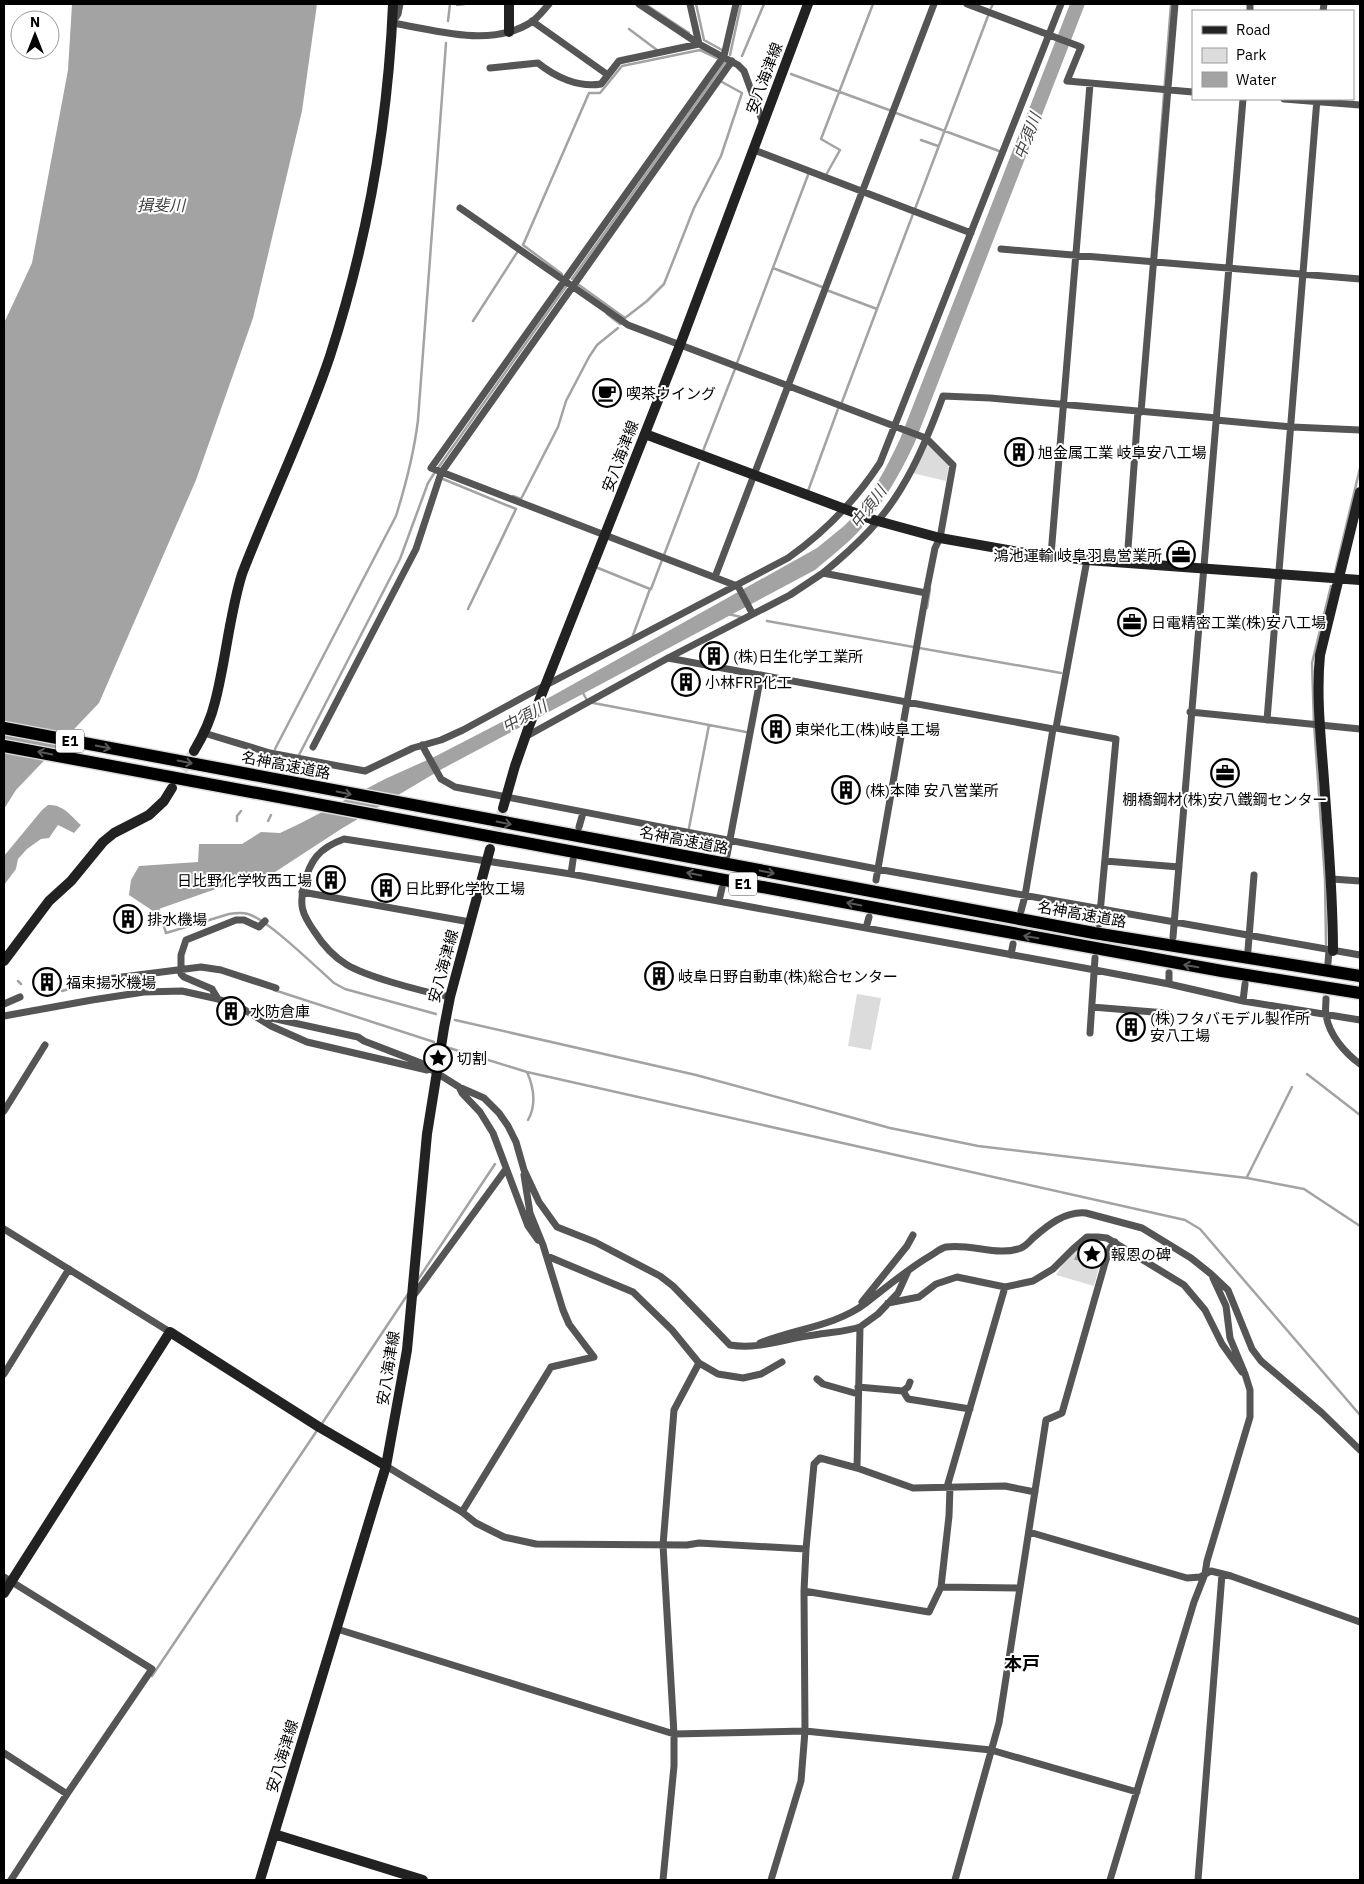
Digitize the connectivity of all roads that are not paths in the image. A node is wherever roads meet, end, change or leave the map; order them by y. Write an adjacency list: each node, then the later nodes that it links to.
1 (393, 4): 14 (street)
2 (400, 4): 14 (street)
3 (510, 4): 15 (street)
4 (549, 4): 13 (street)
5 (639, 4): 17 (street)
6 (690, 4): 17 (street)
7 (736, 4): 18 (street)
8 (808, 4): 28 (street, 安八海津線)
9 (934, 4): 30 (street)
10 (967, 4): 16 (street)
11 (1062, 4): 16 (street)
12 (1175, 4): 23 (street)
13 (532, 21): 15 (street); 21 (street)
14 (392, 22): 15 (street); 80 (street)
15 (509, 32)
16 (1052, 36): 22 (street); 32 (street)
17 (699, 44): 18 (street); 21 (street)
18 (724, 56): 19 (street); 39 (street)
19 (732, 61): 28 (street); 40 (street)
20 (490, 68): 21 (street)
21 (608, 75)
22 (1090, 84): 23 (street); 34 (street)
23 (1168, 90): 24 (street); 35 (street)
24 (1192, 92)
25 (1243, 100): 36 (street)
26 (1316, 100): 27 (street); 37 (street)
27 (1360, 105)
28 (763, 123): 29 (street, 安八海津線)
29 (754, 150): 30 (street); 41 (street, 安八海津線)
30 (862, 192): 32 (street); 42 (street)
31 (460, 208): 39 (street)
32 (971, 233): 47 (street)
33 (1001, 249): 34 (street)
34 (1077, 255): 35 (street); 43 (street)
35 (1154, 261): 36 (street); 44 (street)
36 (1230, 268): 37 (street); 45 (street)
37 (1304, 274): 38 (street); 46 (street)
38 (1360, 279)
39 (566, 280): 40 (street); 51 (street)
40 (574, 286): 41 (street); 51 (street)
41 (680, 345): 42 (street); 49 (street, 安八海津線)
42 (789, 387): 47 (street); 52 (street)
43 (1064, 405): 44 (street); 50 (street); 58 (street)
44 (1140, 412): 45 (street); 60 (street)
45 (1217, 419): 46 (street); 61 (street)
46 (1292, 427): 48 (street); 63 (street)
47 (897, 428): 50 (street); 54 (street)
48 (1360, 430)
49 (645, 434): 52 (street); 56 (street, 安八海津線)
50 (925, 438): 55 (street); 57 (street)
51 (441, 473): 56 (street); 83 (street)
52 (755, 476): 54 (street); 64 (street)
53 (1360, 492): 65 (street)
54 (846, 510): 55 (street); 67 (street)
55 (876, 521): 57 (street); 62 (street)
56 (605, 536): 64 (street); 72 (street, 安八海津線)
57 (940, 538): 58 (street); 68 (street)
58 (1051, 555): 59 (street)
59 (1087, 560): 60 (street); 79 (street)
60 (1127, 562): 61 (street)
61 (1203, 568): 63 (street); 74 (street)
62 (823, 573): 68 (street); 70 (street)
63 (1279, 574): 65 (street); 75 (street)
64 (715, 578): 67 (street)
65 (1339, 578): 66 (street); 76 (street)
66 (1360, 580)
67 (738, 587): 69 (street); 72 (street)
68 (926, 593): 73 (street)
69 (751, 611)
70 (668, 658): 71 (street); 81 (street)
71 (761, 675): 73 (street); 90 (street)
72 (544, 689): 81 (street, 安八海津線); 84 (street)
73 (907, 703): 79 (street); 97 (street)
74 (1190, 712): 75 (street); 96 (street)
75 (1267, 720): 76 (street)
76 (1320, 725): 78 (street); 100 (street)
77 (4, 728): 129 (highway, 名神高速道路 / E1, one-way to 129)
78 (1360, 728)
79 (1055, 729): 94 (street); 105 (street)
80 (204, 733): 84 (street); 85 (street)
81 (527, 733): 87 (street, 安八海津線)
82 (4, 746): 127 (highway, 名神高速道路 / E1, one-way to 82)
83 (313, 746)
84 (424, 748): 87 (street)
85 (194, 751)
86 (172, 788): 123 (street)
87 (504, 803): 88 (street)
88 (583, 813): 89 (street); 90 (street)
89 (579, 827)
90 (730, 841): 92 (street); 97 (street)
91 (490, 849): 95 (street, 安八海津線)
92 (727, 855)
93 (573, 860): 98 (street)
94 (1105, 861): 96 (street); 107 (street)
95 (487, 862): 98 (street); 104 (street); 111 (street, 安八海津線)
96 (1179, 867): 112 (street)
97 (877, 869): 101 (street); 105 (street)
98 (571, 874): 106 (street)
99 (1254, 874): 115 (street)
100 (1332, 879): 102 (street); 119 (street)
101 (876, 880)
102 (1360, 881)
103 (722, 888): 106 (street)
104 (302, 892): 111 (street); 135 (street)
105 (1025, 896): 107 (street); 108 (street)
106 (719, 901): 114 (street)
107 (1101, 910): 112 (street); 113 (street)
108 (1021, 911)
109 (868, 916): 114 (street)
110 (265, 921): 125 (street)
111 (470, 922): 135 (street, 安八海津線)
112 (1174, 923): 115 (street); 116 (street)
113 (1099, 924)
114 (866, 928): 120 (street)
115 (1250, 936): 118 (street); 119 (street)
116 (1173, 937)
117 (1013, 944): 120 (street)
118 (1248, 950)
119 (1331, 951): 121 (street); 124 (street)
120 (1011, 955): 126 (street)
121 (1360, 955)
122 (1095, 958): 126 (street)
123 (4, 960)
124 (1328, 963)
125 (180, 969): 130 (street); 133 (street); 138 (street)
126 (1095, 970): 131 (street); 142 (street)
127 (1222, 972): 134 (highway, 名神高速道路 / E1); 137 (highway)
128 (1169, 973): 131 (street)
129 (1360, 976)
130 (74, 984)
131 (1169, 984): 140 (street)
132 (1245, 984): 140 (street)
133 (276, 988)
134 (1360, 993)
135 (450, 996): 151 (street, 安八海津線)
136 (20, 997): 141 (street)
137 (1360, 998)
138 (218, 999): 144 (street); 146 (street)
139 (1326, 999): 145 (street)
140 (1244, 1002): 145 (street)
141 (4, 1004)
142 (1092, 1007): 143 (street); 148 (street)
143 (1166, 1013)
144 (253, 1014): 151 (street); 151 (street)
145 (1326, 1015): 147 (street); 150 (street)
146 (4, 1016)
147 (1360, 1020)
148 (1090, 1033)
149 (45, 1045): 153 (street)
150 (1360, 1064)
151 (437, 1073): 152 (street); 165 (street, 安八海津線)
152 (459, 1087): 154 (street); 155 (street)
153 (4, 1111)
154 (506, 1168): 159 (street); 165 (street)
155 (524, 1170): 159 (street); 170 (street)
156 (4, 1229): 162 (street)
157 (913, 1235): 167 (street)
158 (1115, 1242): 164 (street); 174 (street); 184 (street)
159 (543, 1246): 160 (street)
160 (546, 1256): 172 (street); 185 (street)
161 (909, 1268): 163 (street); 166 (street); 167 (street)
162 (69, 1269): 169 (street); 173 (street)
163 (1211, 1274): 174 (street); 180 (street)
164 (1005, 1286): 166 (street); 179 (street)
165 (414, 1295): 181 (street, 安八海津線)
166 (888, 1303): 168 (street)
167 (857, 1309): 170 (street)
168 (860, 1327): 170 (street); 177 (street)
169 (170, 1332): 181 (street); 191 (street)
170 (752, 1346)
171 (782, 1362): 172 (street)
172 (699, 1364): 187 (street)
173 (4, 1374)
174 (1246, 1374): 189 (street)
175 (817, 1378): 177 (street)
176 (910, 1382): 178 (street)
177 (858, 1390): 178 (street); 182 (street)
178 (903, 1391): 179 (street)
179 (970, 1409): 183 (street)
180 (1360, 1450)
181 (386, 1466): 185 (street); 197 (street, 安八海津線)
182 (857, 1468): 183 (street); 188 (street)
183 (949, 1487): 184 (street); 192 (street)
184 (1035, 1492): 186 (street)
185 (462, 1512): 187 (street)
186 (1029, 1532): 189 (street); 193 (street)
187 (663, 1545): 188 (street); 199 (street)
188 (806, 1549): 194 (street)
189 (1205, 1574): 190 (street); 202 (street)
190 (1222, 1574): 196 (street); 212 (street)
191 (7, 1579): 195 (street); 203 (street)
192 (942, 1587): 193 (street); 194 (street)
193 (1020, 1588): 200 (street)
194 (804, 1591): 198 (street)
195 (4, 1593)
196 (1360, 1622)
197 (336, 1628): 199 (street); 204 (street, 安八海津線)
198 (805, 1731): 199 (street); 200 (street); 209 (street)
199 (674, 1734): 208 (street)
200 (991, 1750): 202 (street); 210 (street)
201 (4, 1753): 203 (street)
202 (1137, 1792): 211 (street)
203 (67, 1794): 205 (street)
204 (274, 1834): 206 (street, 安八海津線); 207 (street)
205 (11, 1880)
206 (260, 1880)
207 (423, 1880)
208 (663, 1880)
209 (771, 1880)
210 (955, 1880)
211 (1110, 1880)
212 (1198, 1880)

